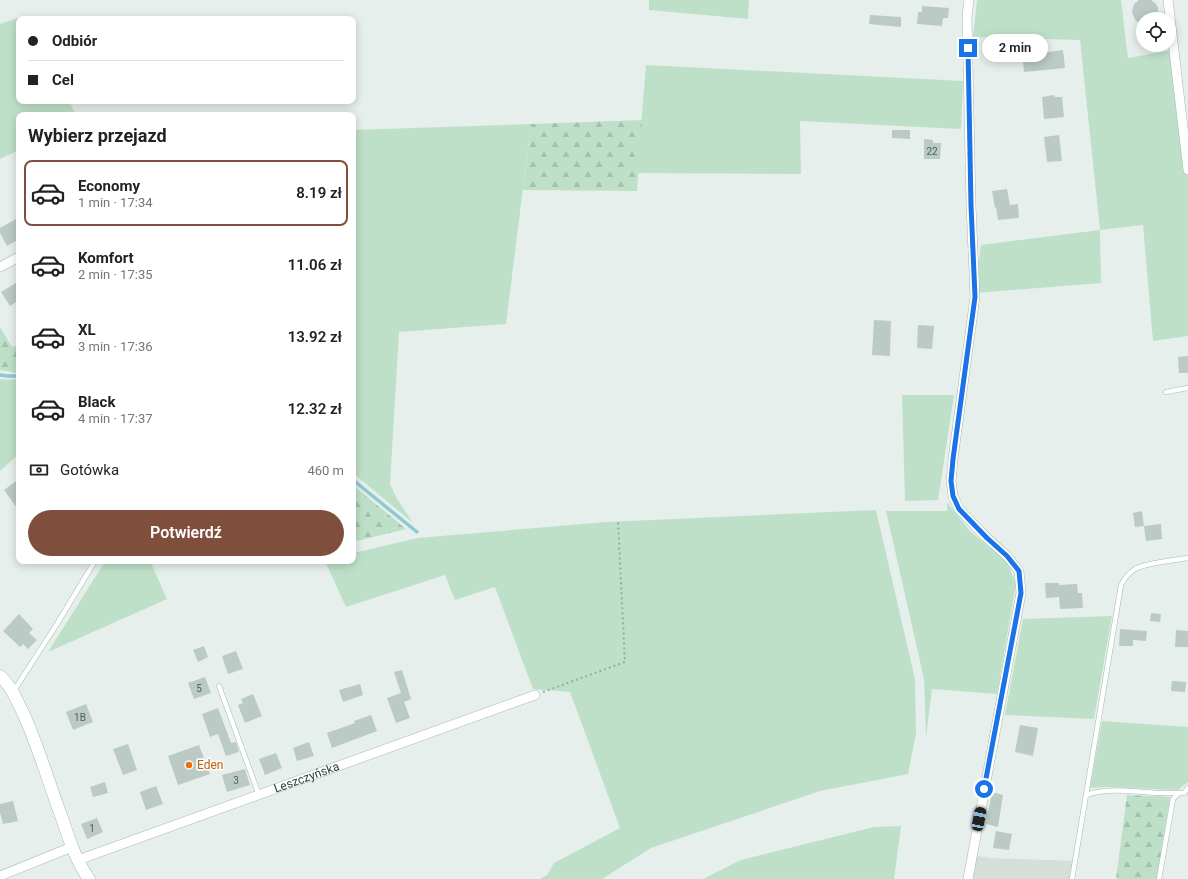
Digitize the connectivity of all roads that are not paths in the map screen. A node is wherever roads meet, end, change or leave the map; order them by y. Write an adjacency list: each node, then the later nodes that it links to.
1 (969, 0): 21 (street)
2 (1168, 0): 3 (street)
3 (1188, 170)
4 (16, 259): 5 (street)
5 (0, 267)
6 (1188, 388): 7 (lane)
7 (1166, 392)
8 (1188, 558): 16 (lane)
9 (93, 564): 10 (lane)
10 (7, 684): 17 (street)
11 (219, 686): 15 (lane)
12 (535, 695): 15 (street, Leszczyńska)
13 (1188, 788): 14 (lane)
14 (1179, 793): 16 (lane); 23 (lane)
15 (259, 795): 18 (street, Leszczyńska)
16 (1086, 795): 22 (lane)
17 (72, 847): 18 (street); 19 (street)
18 (78, 860): 20 (street)
19 (0, 876)
20 (89, 879)
21 (968, 879)
22 (1072, 879)
23 (1159, 879)

